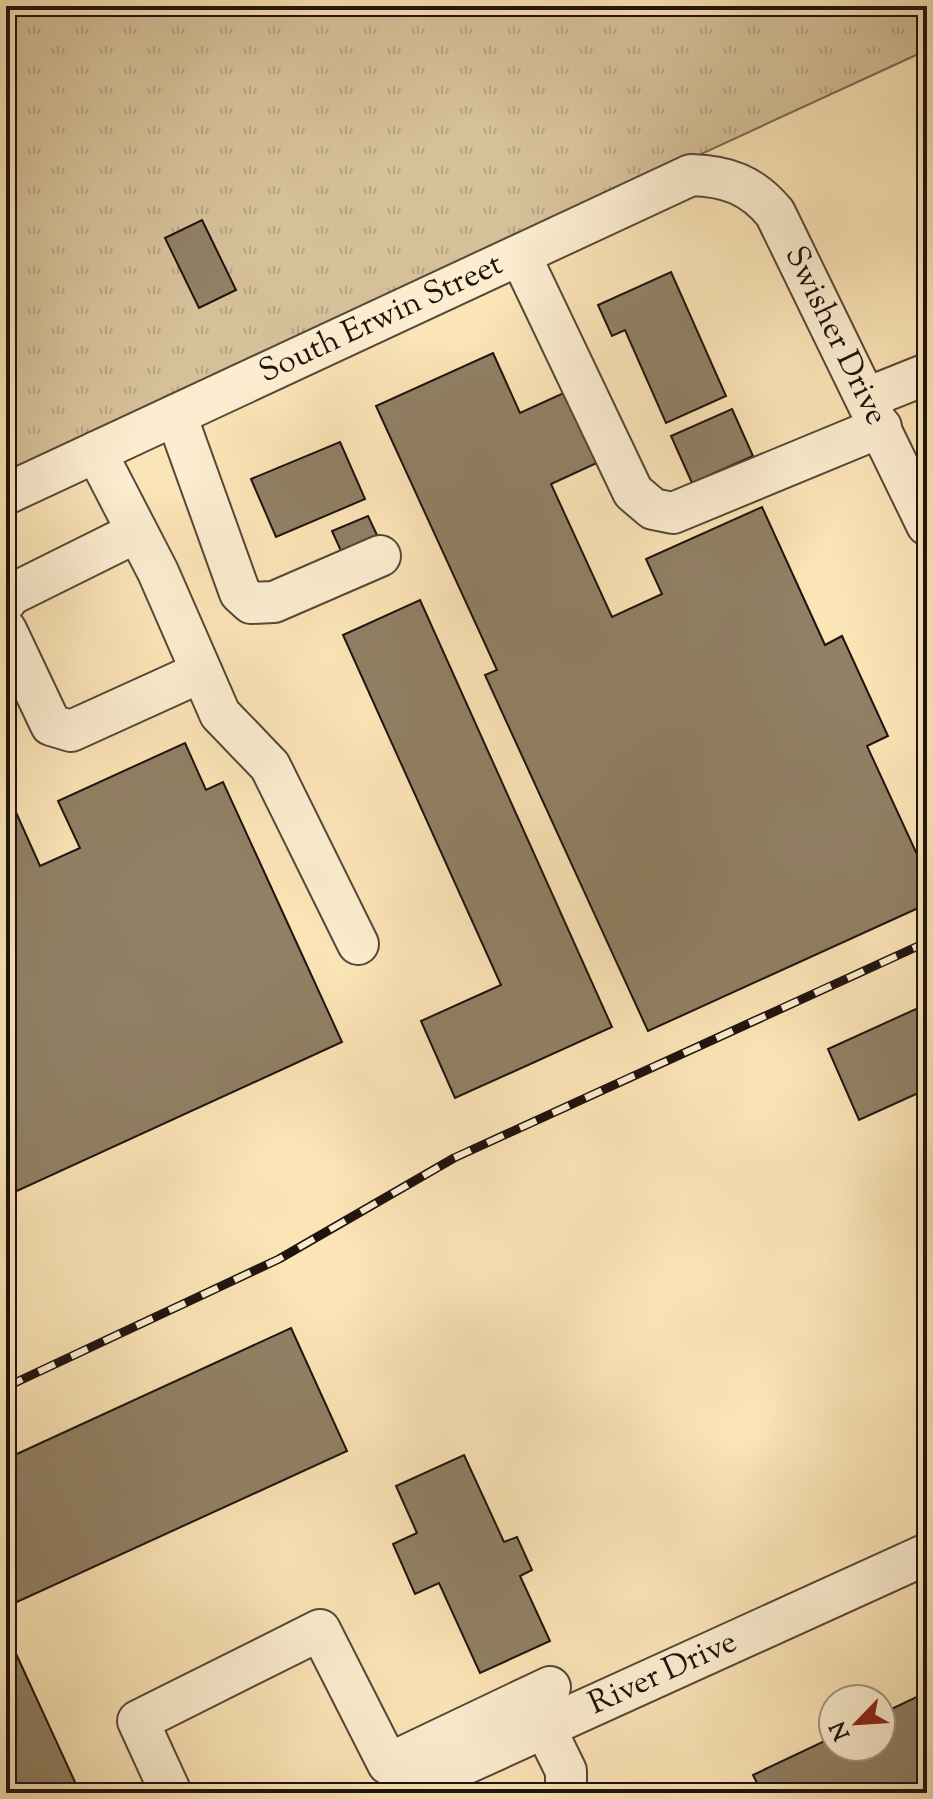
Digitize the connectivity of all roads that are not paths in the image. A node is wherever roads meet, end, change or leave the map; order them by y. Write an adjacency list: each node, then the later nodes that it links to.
1 (759, 194): 2 (street, South Erwin Street); 4 (street, Swisher Drive)
2 (520, 255): 4 (street); 5 (street, South Erwin Street)
3 (927, 374): 4 (street)
4 (874, 412): 8 (street, Swisher Drive)
5 (176, 415): 6 (street, South Erwin Street); 10 (street)
6 (96, 452): 7 (street, South Erwin Street); 9 (street)
7 (6, 494)
8 (927, 525)
9 (137, 532): 11 (street); 13 (street)
10 (380, 556)
11 (6, 601)
12 (6, 630): 13 (street)
13 (201, 672): 14 (street)
14 (358, 944)
15 (927, 1554): 17 (street, River Drive)
16 (550, 1687): 18 (street)
17 (545, 1728): 18 (street, River Drive); 20 (street)
18 (398, 1783): 19 (street)
19 (171, 1793)
20 (566, 1793)

